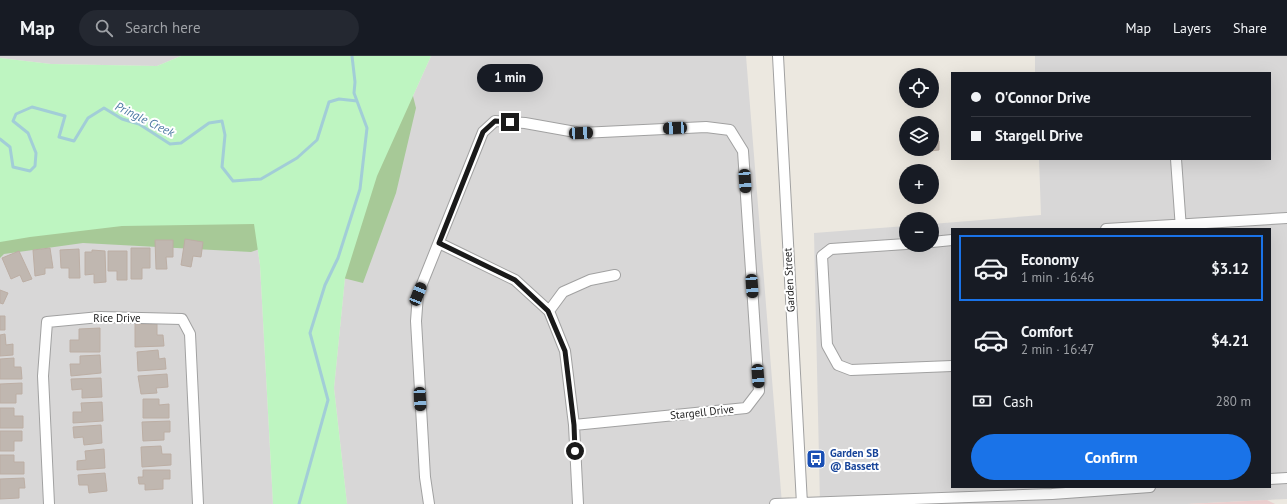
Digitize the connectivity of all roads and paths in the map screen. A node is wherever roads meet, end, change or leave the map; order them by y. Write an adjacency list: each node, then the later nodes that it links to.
1 (778, 56): 18 (street, Garden Street)
2 (1176, 160): 4 (street)
3 (1287, 218): 4 (street)
4 (1181, 226): 5 (street)
5 (1131, 228)
6 (951, 240): 7 (street)
7 (939, 241)
8 (439, 243): 11 (street); 13 (street, Stargell Drive); 21 (street, Stargell Drive)
9 (899, 244): 12 (street)
10 (615, 275): 11 (street)
11 (548, 311): 13 (street)
12 (951, 366)
13 (574, 425): 22 (street)
14 (1287, 478): 15 (street)
15 (1271, 479)
16 (1117, 488): 17 (street)
17 (1052, 490): 18 (street)
18 (802, 503): 23 (street)
19 (49, 504): 20 (street, Rice Drive)
20 (198, 504)
21 (429, 504)
22 (578, 504)
23 (775, 504)

